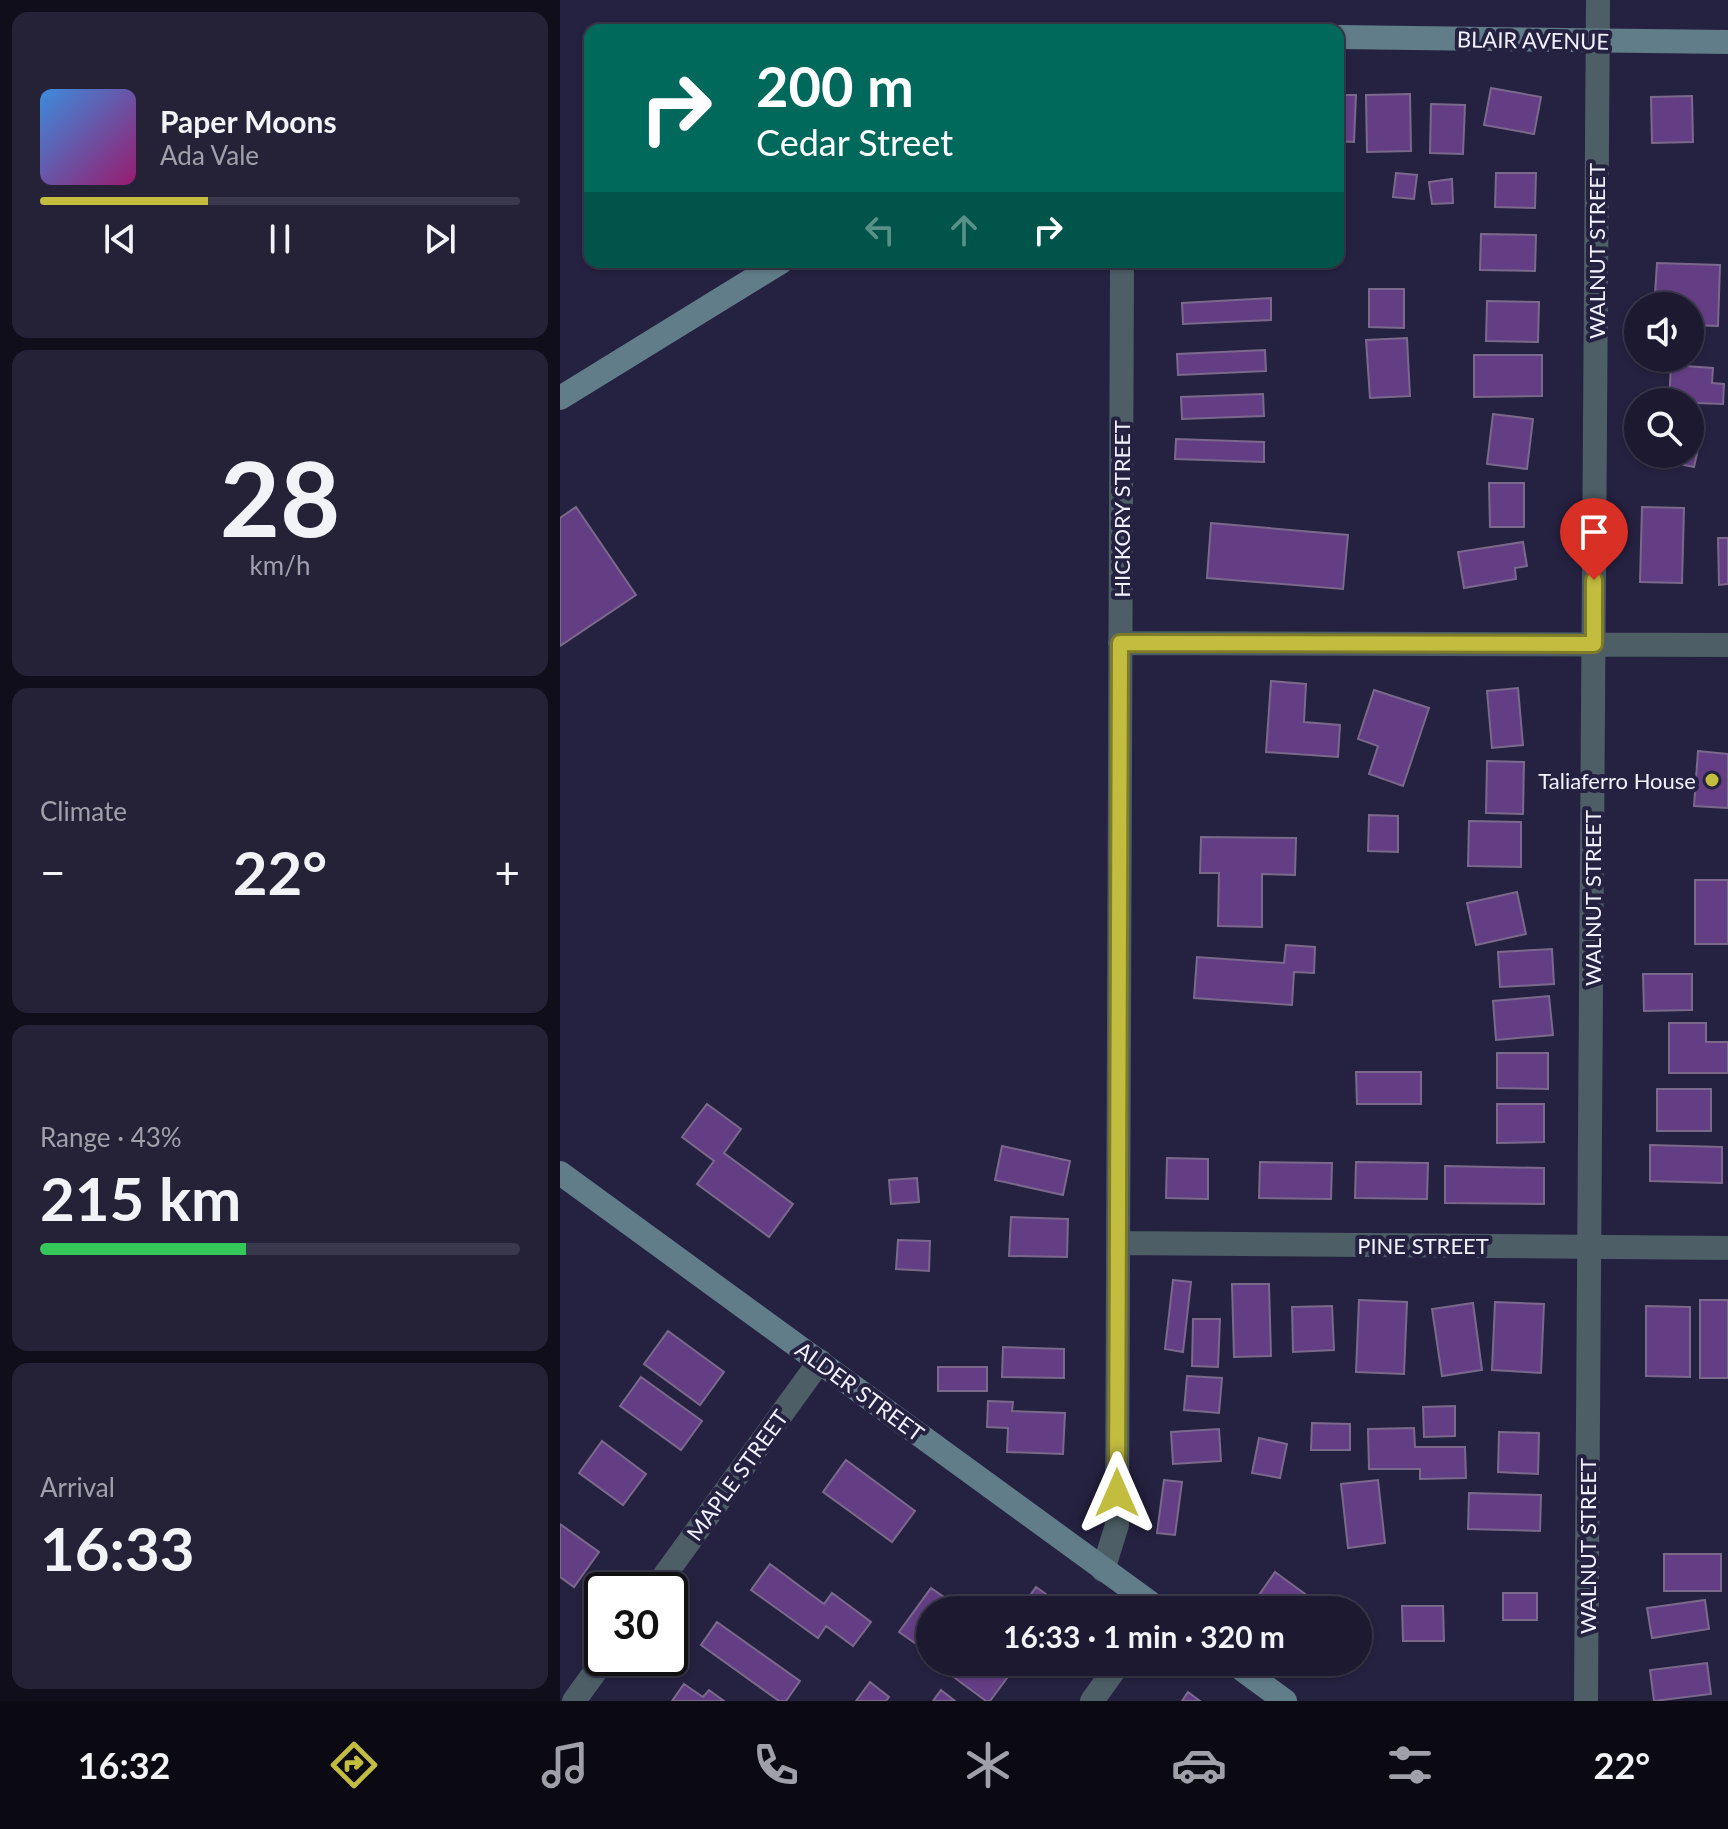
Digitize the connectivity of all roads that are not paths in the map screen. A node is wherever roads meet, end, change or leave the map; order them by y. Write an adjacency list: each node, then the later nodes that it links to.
1 (1598, 0): 3 (street, WALNUT STREET)
2 (1344, 37): 3 (street, BLAIR AVENUE)
3 (1598, 41): 4 (street, BLAIR AVENUE); 9 (street, WALNUT STREET)
4 (1728, 42)
5 (771, 268): 7 (street)
6 (1122, 268): 8 (street, HICKORY STREET)
7 (560, 398)
8 (1120, 643): 9 (street); 12 (street, HICKORY STREET)
9 (1594, 644): 10 (street); 13 (street, WALNUT STREET)
10 (1728, 645)
11 (560, 1173): 15 (street, ALDER STREET)
12 (1118, 1243): 13 (street, PINE STREET); 16 (street, HICKORY STREET)
13 (1589, 1247): 14 (street, PINE STREET); 25 (street, WALNUT STREET)
14 (1728, 1248)
15 (820, 1361): 16 (street, ALDER STREET); 17 (street, MAPLE STREET)
16 (1103, 1570): 18 (street, ALDER STREET)
17 (667, 1572)
18 (1139, 1596)
19 (592, 1676): 22 (street)
20 (1110, 1676): 23 (street)
21 (1251, 1676): 24 (street)
22 (574, 1701)
23 (1092, 1701)
24 (1285, 1701)
25 (1586, 1701)

